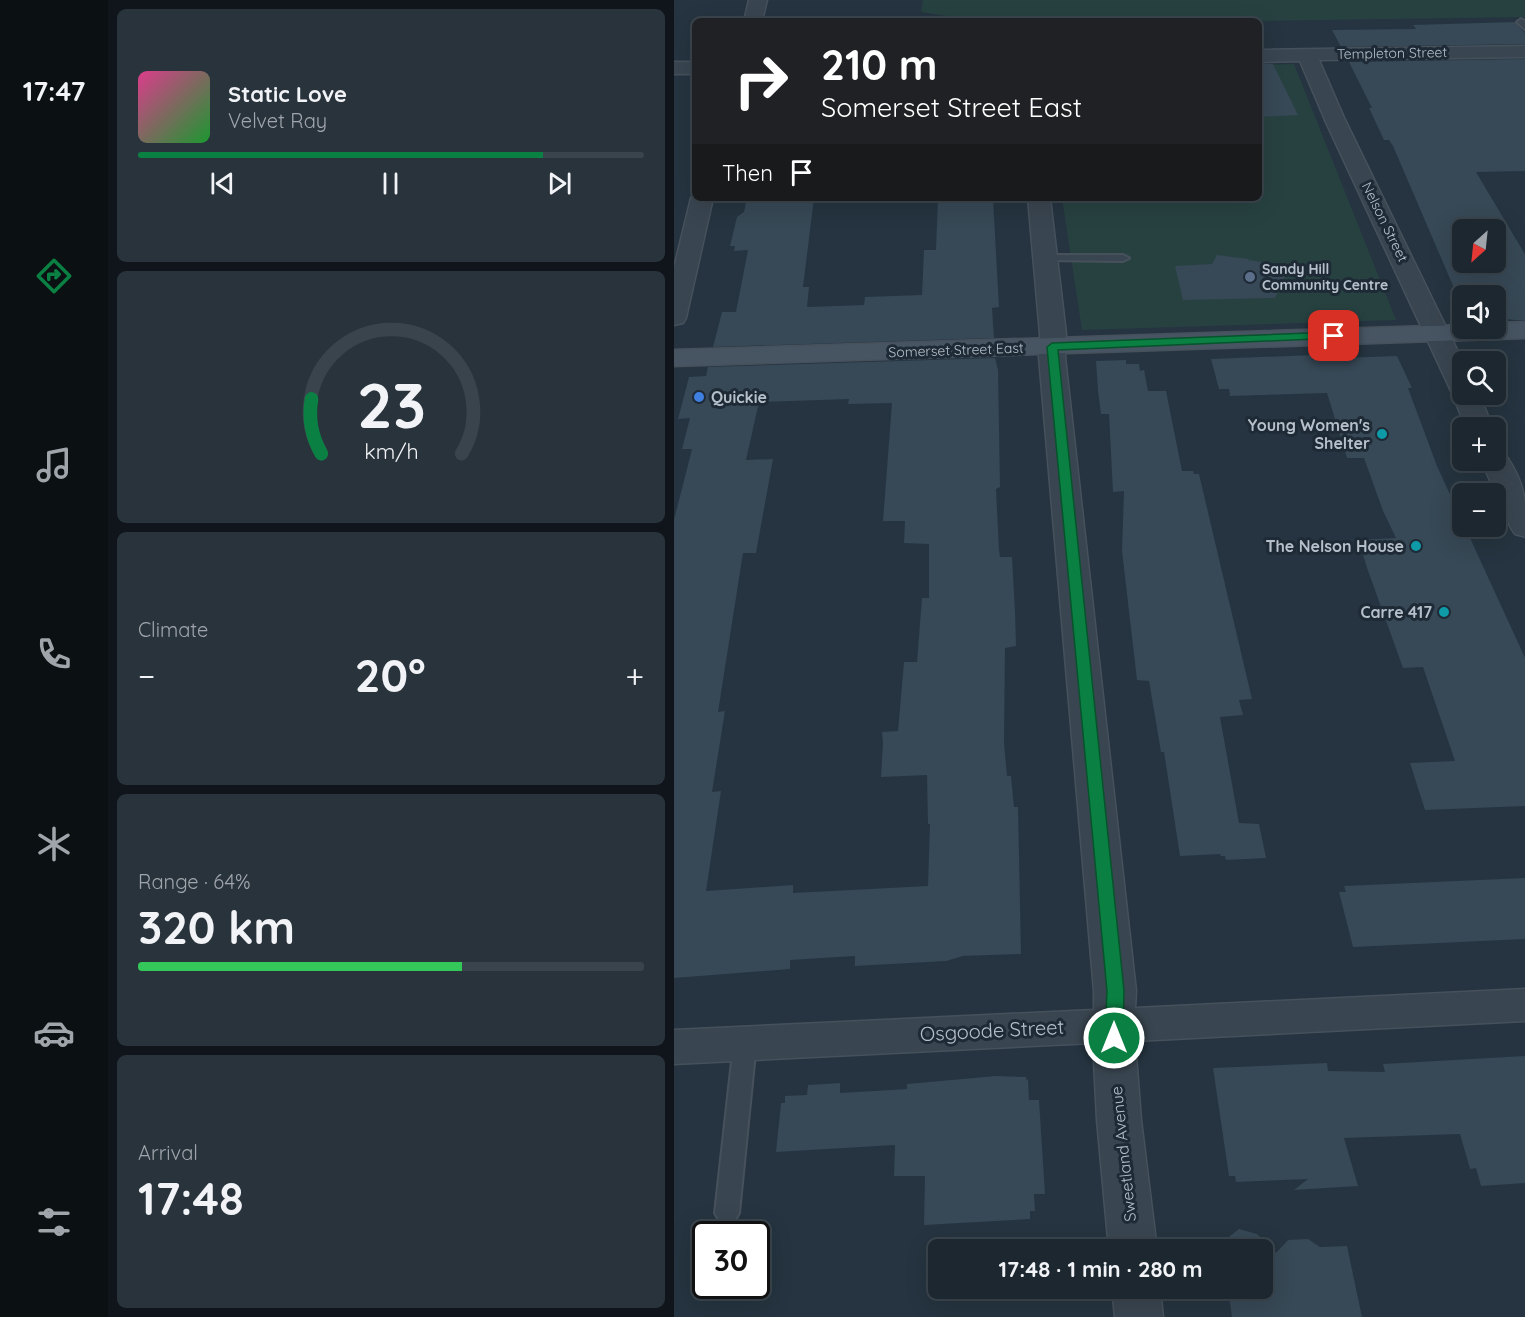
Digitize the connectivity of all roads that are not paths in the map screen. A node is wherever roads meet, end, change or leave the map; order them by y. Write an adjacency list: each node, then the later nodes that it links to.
1 (758, 0): 2 (street)
2 (755, 18)
3 (1526, 51): 4 (street, Templeton Street)
4 (1307, 55): 5 (street, Templeton Street); 14 (street, Nelson Street)
5 (1262, 56)
6 (674, 68): 7 (street)
7 (692, 68)
8 (701, 201): 12 (street)
9 (1039, 201): 10 (street, Sweetland Avenue)
10 (1046, 258): 11 (lane); 15 (street, Sweetland Avenue)
11 (1123, 258)
12 (674, 318)
13 (1526, 330): 14 (street, Somerset Street East)
14 (1437, 333): 15 (street, Somerset Street East); 17 (street, Nelson Street)
15 (1052, 347): 16 (street, Somerset Street East); 21 (street, Sweetland Avenue)
16 (674, 358)
17 (1452, 365)
18 (1500, 471): 19 (street)
19 (1526, 528)
20 (1526, 1005): 21 (street, Osgoode Street)
21 (1113, 1024): 22 (street, Osgoode Street); 25 (street, Sweetland Avenue)
22 (745, 1043): 23 (street, Osgoode Street); 24 (lane)
23 (674, 1047)
24 (727, 1214)
25 (1132, 1239)
26 (1137, 1299): 27 (street)
27 (1139, 1317)

